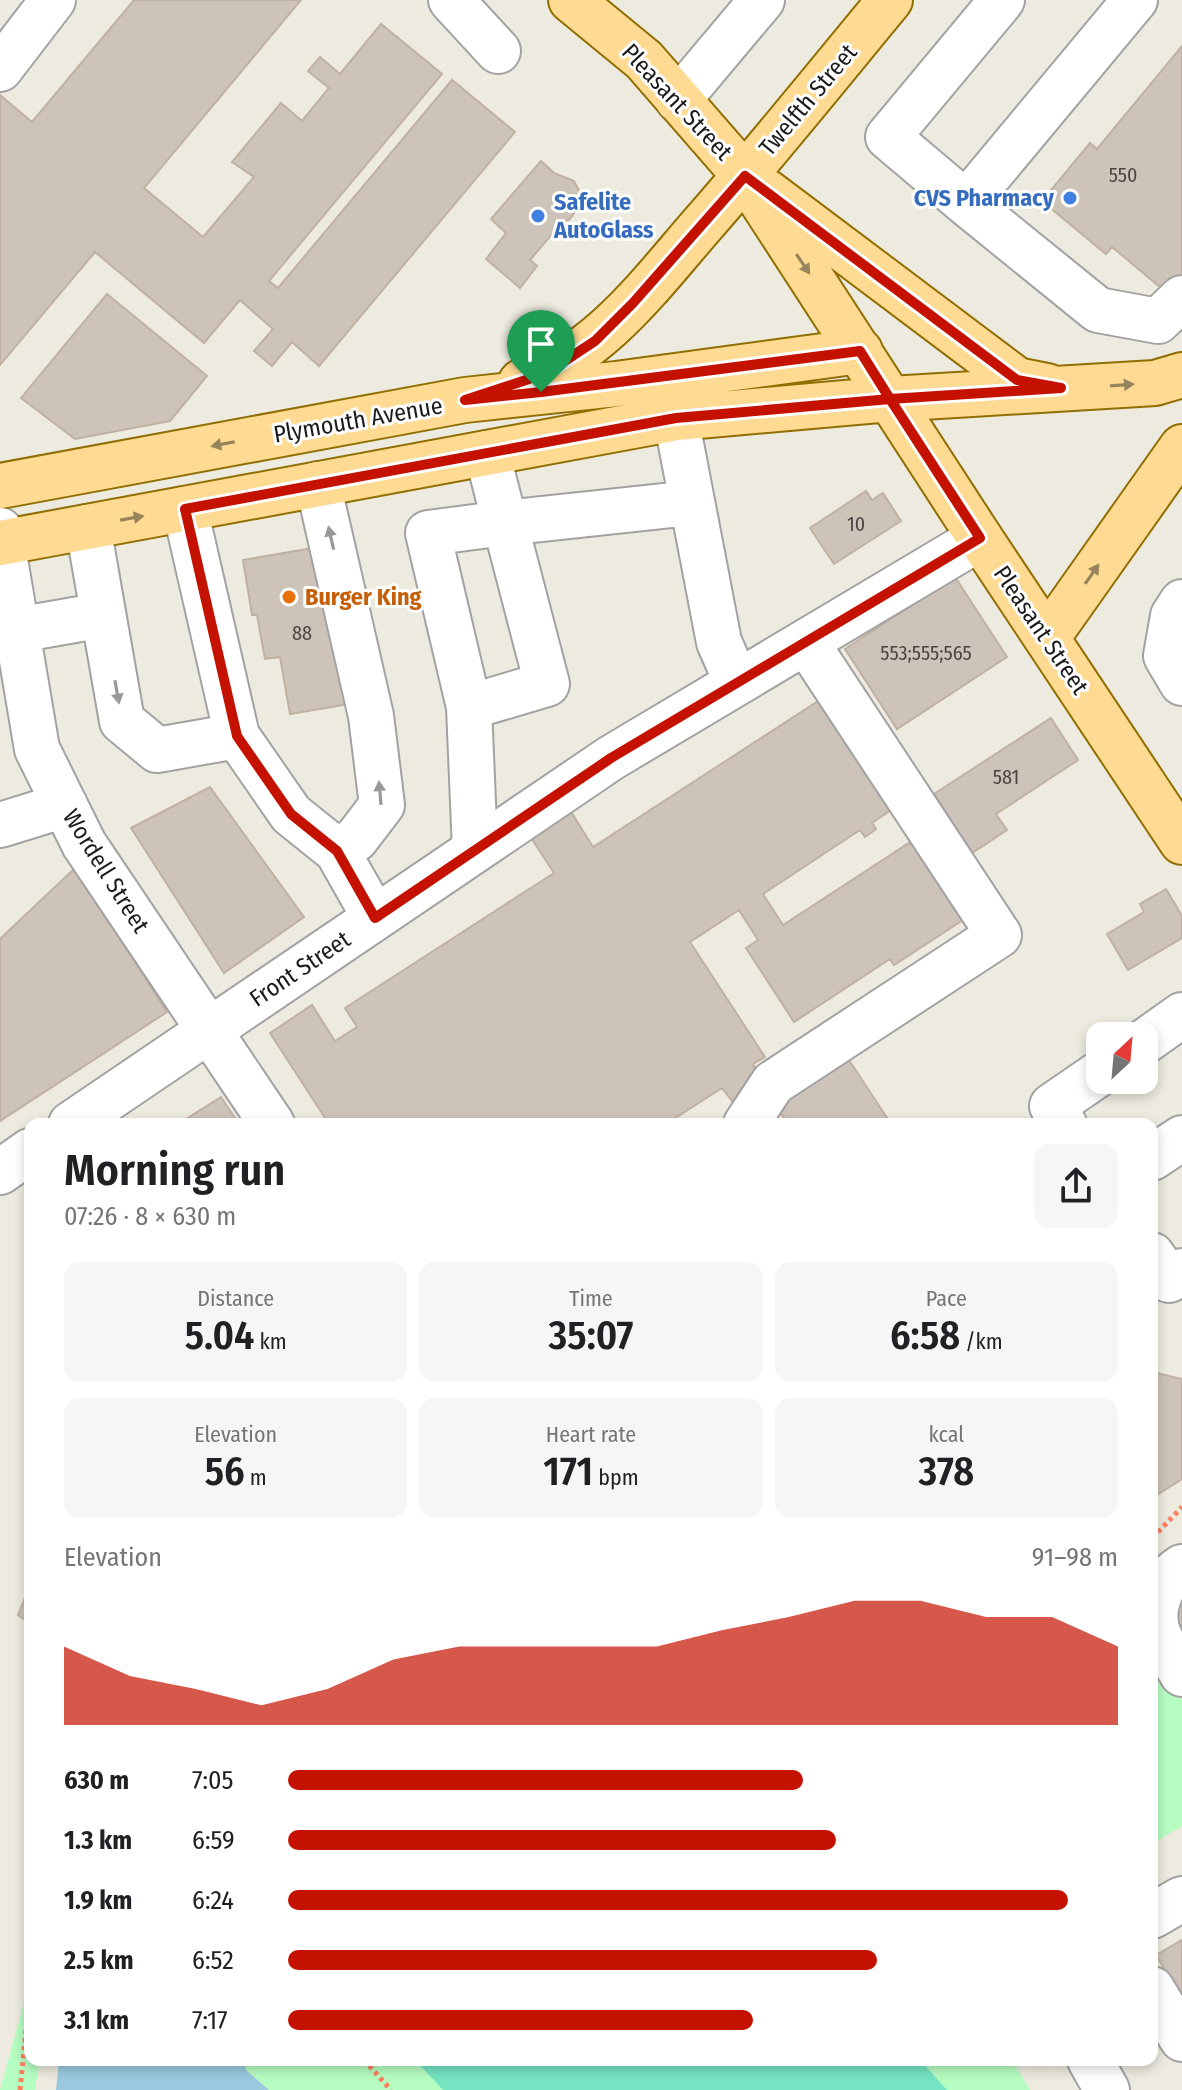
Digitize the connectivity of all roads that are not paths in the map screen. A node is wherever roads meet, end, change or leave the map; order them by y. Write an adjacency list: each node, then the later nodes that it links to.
1 (53, 0): 9 (street)
2 (451, 0): 8 (street)
3 (571, 0): 10 (main road, Pleasant Street)
4 (762, 0): 10 (street)
5 (890, 0): 11 (main road, Twelfth Street)
6 (1002, 0): 12 (street)
7 (1135, 0): 12 (street)
8 (498, 51)
9 (0, 69)
10 (678, 100): 11 (main road, Pleasant Street)
11 (745, 176): 14 (main road, Pleasant Street, one-way to 14); 16 (main road, Pleasant Street); 18 (main road, Twelfth Street)
12 (966, 203): 13 (street)
13 (1182, 298)
14 (860, 351): 17 (main road, Pleasant Street); 18 (main road, Plymouth Avenue)
15 (1182, 375): 16 (main road, one-way to 15)
16 (1061, 388): 17 (main road)
17 (890, 399): 19 (main road); 29 (main road, Pleasant Street)
18 (465, 400): 23 (main road, Plymouth Avenue, one-way to 23)
19 (676, 418): 21 (main road); 24 (street)
20 (1182, 447): 33 (main road, one-way to 20)
21 (487, 453): 22 (main road); 26 (street)
22 (318, 484): 25 (main road); 44 (street, one-way to 22)
23 (0, 486)
24 (691, 503): 26 (street); 35 (street)
25 (185, 509): 27 (main road, one-way to 25); 39 (street)
26 (505, 523): 37 (street); 37 (street)
27 (88, 527): 28 (main road); 31 (street)
28 (1, 538): 32 (street, Wordell Street)
29 (980, 538): 33 (main road, Pleasant Street); 34 (street, Front Street)
30 (1182, 602): 36 (street)
31 (103, 615): 32 (street); 39 (street, one-way to 39)
32 (11, 620): 38 (street, Wordell Street)
33 (1047, 638): 42 (main road, Pleasant Street)
34 (806, 642): 35 (street, Front Street); 52 (street)
35 (737, 683): 43 (street, Front Street)
36 (1182, 683)
37 (469, 707): 43 (street)
38 (17, 731): 40 (street, Wordell Street)
39 (237, 736): 44 (street)
40 (65, 805): 41 (street); 47 (street, Wordell Street)
41 (0, 825)
42 (1182, 842)
43 (475, 850): 45 (street, Front Street)
44 (337, 851): 45 (street)
45 (375, 918): 47 (street, Front Street)
46 (1182, 1015): 48 (street)
47 (210, 1030): 50 (street, Front Street); 51 (street, Wordell Street)
48 (1158, 1032)
49 (1086, 1083): 53 (street)
50 (80, 1118)
51 (268, 1118)
52 (750, 1118)
53 (1060, 1118)
54 (1182, 1138): 55 (street)
55 (1158, 1154)
56 (24, 1155): 57 (street)
57 (0, 1172)
58 (1182, 1567): 59 (street)
59 (1158, 1599)
60 (1158, 1634): 61 (street)
61 (1182, 1674)
62 (1182, 1899): 63 (street)
63 (1158, 1913)
64 (1158, 1999): 65 (street)
65 (1182, 2039)
66 (1093, 2066): 67 (street)
67 (1107, 2090)

